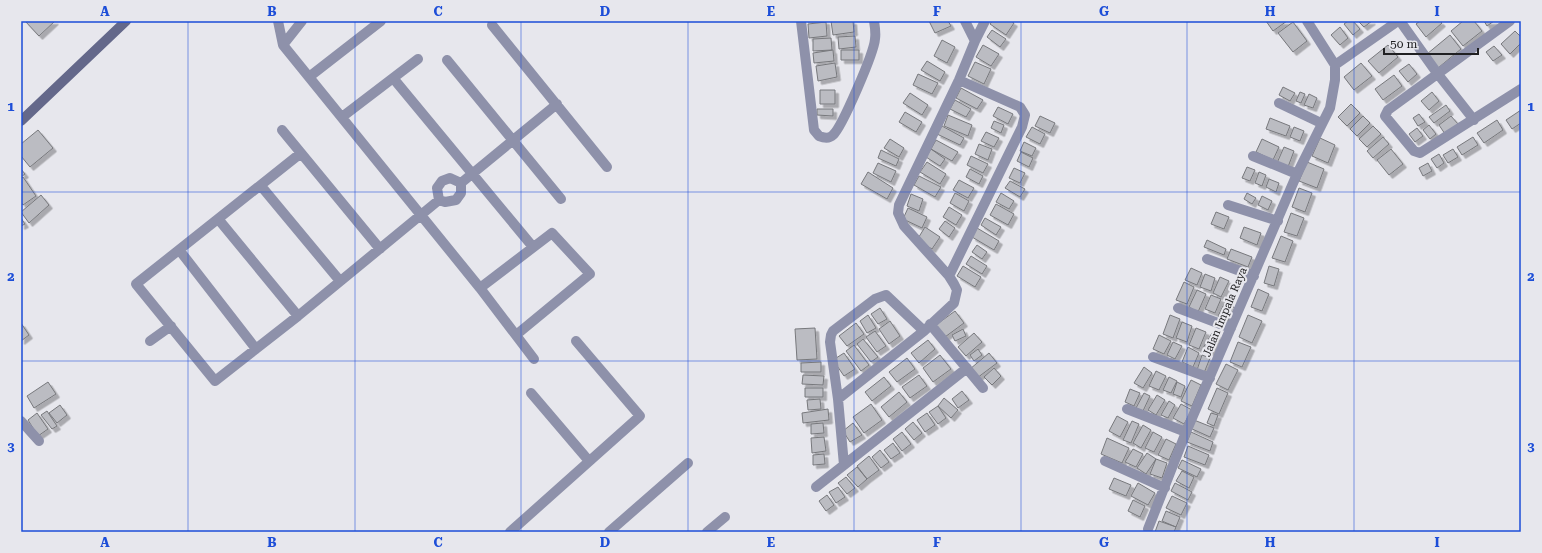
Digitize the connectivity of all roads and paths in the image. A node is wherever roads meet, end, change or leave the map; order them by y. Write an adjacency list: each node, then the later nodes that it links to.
1 (126, 21): 27 (street)
2 (278, 21): 14 (street)
3 (302, 21): 14 (street)
4 (381, 21): 19 (street)
5 (801, 21): 6 (street)
6 (874, 21)
7 (965, 21): 13 (street)
8 (985, 21): 13 (street)
9 (1307, 21): 17 (street)
10 (1399, 21): 17 (street); 18 (street)
11 (1510, 21): 18 (street)
12 (492, 25): 24 (street)
13 (975, 41): 21 (street)
14 (283, 45): 19 (street)
15 (418, 59): 20 (street)
16 (447, 60): 30 (street)
17 (1335, 65): 28 (street, Jalan Impala Raya)
18 (1437, 73): 26 (street); 26 (street)
19 (309, 77): 25 (street)
20 (393, 78): 25 (street); 34 (street)
21 (959, 80): 48 (street); 48 (street)
22 (1521, 89): 26 (street)
23 (1279, 103): 28 (street)
24 (557, 104): 30 (street); 33 (street)
25 (342, 117): 41 (street)
26 (1474, 120)
27 (21, 121)
28 (1321, 123): 35 (street, Jalan Impala Raya)
29 (282, 130): 31 (street)
30 (514, 140): 34 (street); 38 (street)
31 (301, 153): 37 (street); 45 (street)
32 (1253, 156): 35 (street)
33 (607, 167)
34 (472, 174): 36 (street); 44 (street)
35 (1297, 174): 43 (street, Jalan Impala Raya)
36 (461, 183): 39 (street); 39 (street)
37 (261, 186): 42 (street); 50 (street)
38 (561, 199)
39 (439, 200): 41 (street)
40 (1228, 205): 43 (street)
41 (422, 215): 45 (street); 51 (street)
42 (220, 220): 46 (street); 53 (street)
43 (1278, 221): 49 (street, Jalan Impala Raya)
44 (533, 247): 51 (street); 57 (street)
45 (380, 249): 50 (street)
46 (180, 251): 54 (street); 60 (street)
47 (1208, 259): 49 (street)
48 (949, 276): 55 (street)
49 (1254, 276): 56 (street, Jalan Impala Raya)
50 (340, 281): 53 (street)
51 (480, 288): 57 (street)
52 (1178, 308): 56 (street)
53 (298, 316): 60 (street)
54 (171, 326): 58 (street); 60 (street)
55 (927, 327): 63 (street); 67 (street); 67 (street)
56 (1231, 328): 64 (street, Jalan Impala Raya)
57 (516, 335): 62 (street)
58 (150, 341)
59 (576, 341): 72 (street)
60 (256, 349)
61 (1153, 357): 64 (street)
62 (534, 359)
63 (967, 368): 65 (street); 75 (street)
64 (1210, 378): 70 (street, Jalan Impala Raya)
65 (983, 388)
66 (531, 393): 72 (street)
67 (838, 399): 75 (street)
68 (1127, 409): 70 (street)
69 (21, 421): 71 (street)
70 (1186, 432): 77 (street, Jalan Impala Raya)
71 (39, 440)
72 (589, 461): 80 (street)
73 (1105, 461): 77 (street)
74 (688, 463): 81 (street)
75 (844, 465): 76 (street)
76 (816, 487)
77 (1165, 488): 79 (street, Jalan Impala Raya)
78 (725, 517): 82 (street)
79 (1148, 529)
80 (510, 532)
81 (609, 532)
82 (707, 532)

